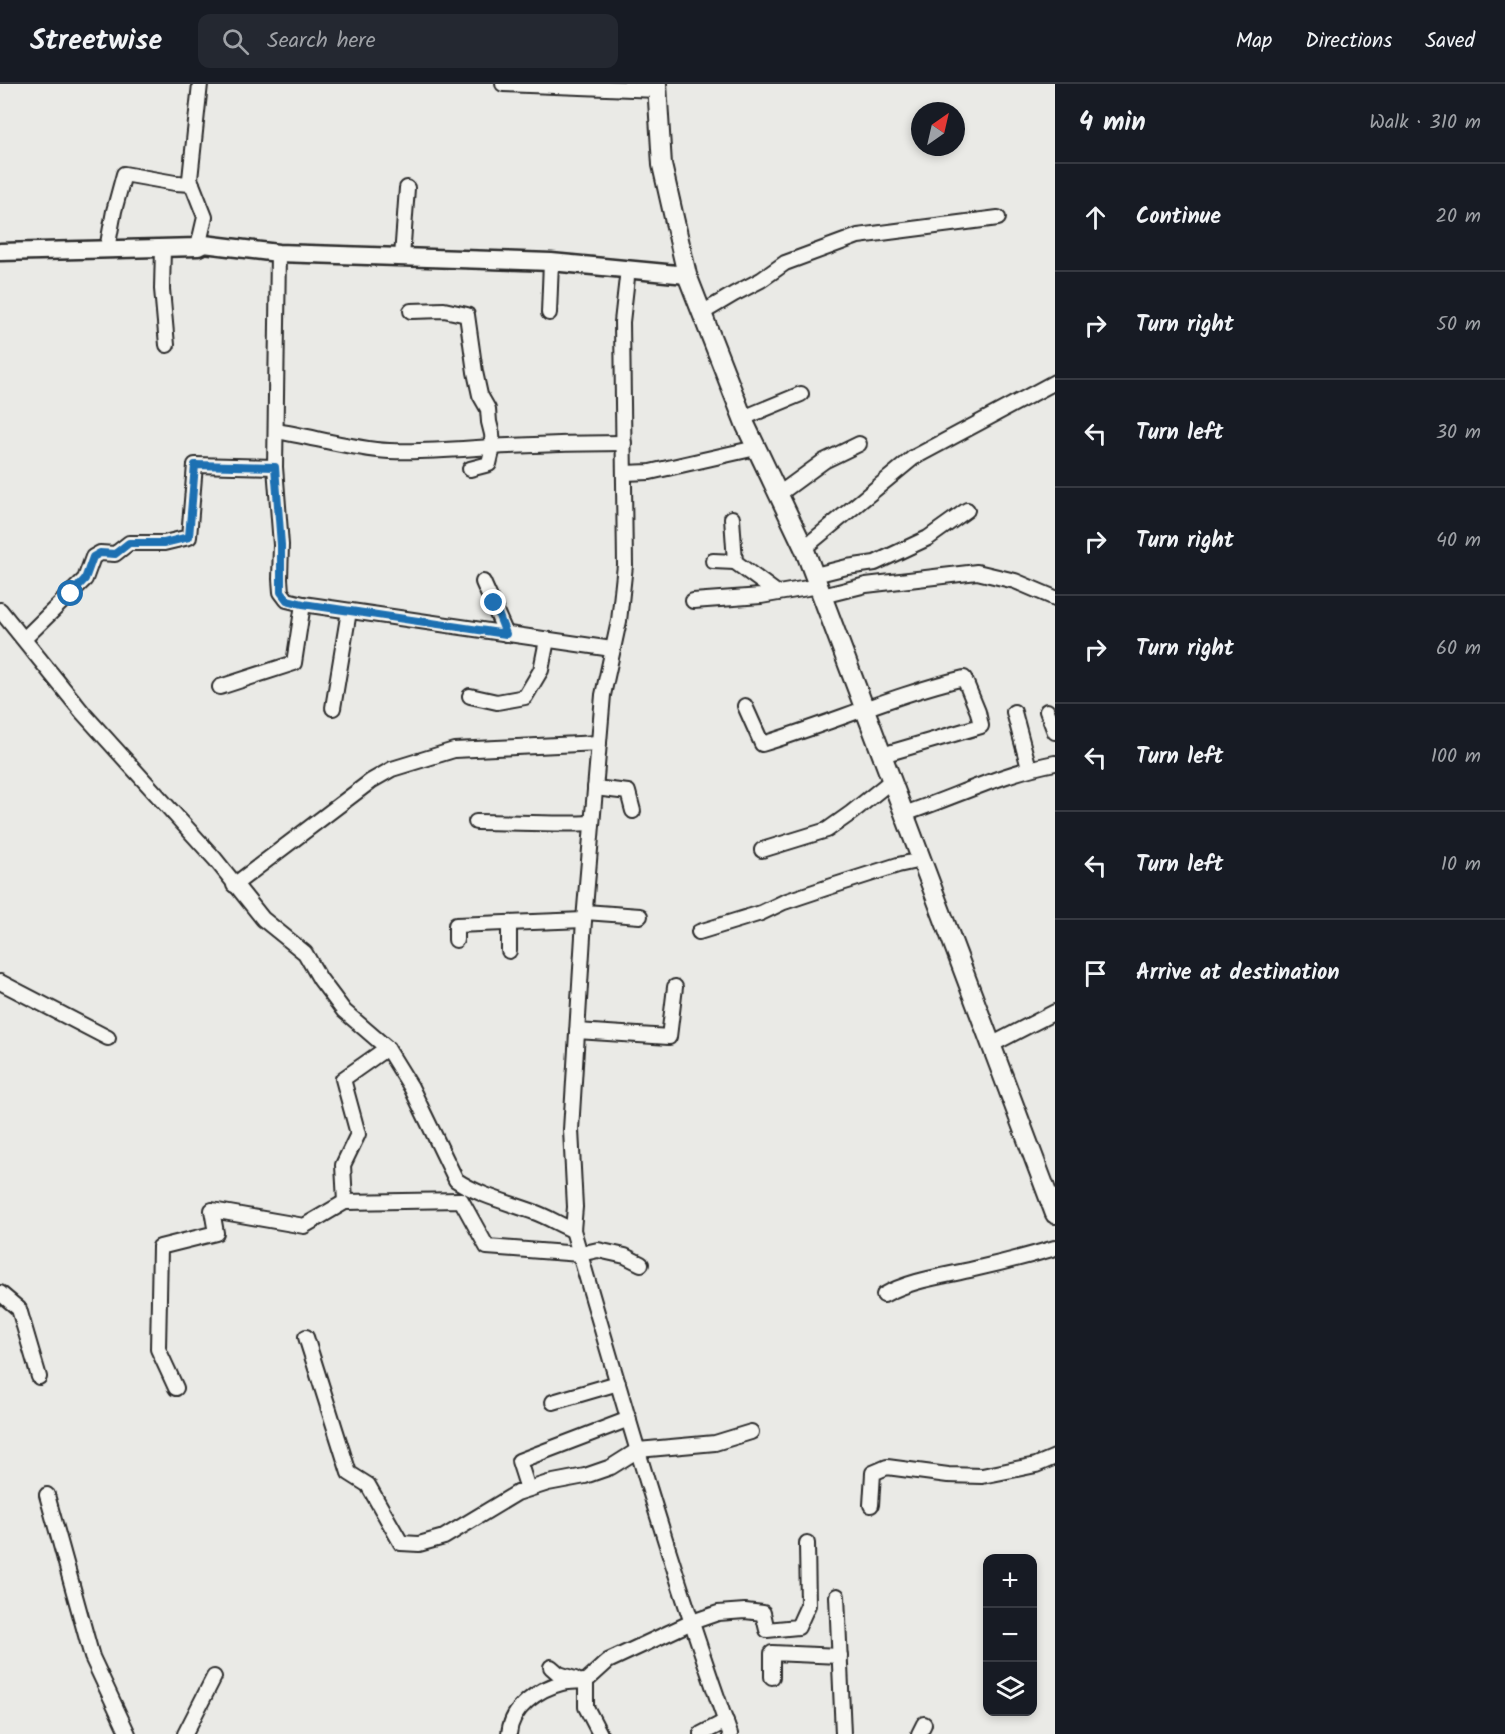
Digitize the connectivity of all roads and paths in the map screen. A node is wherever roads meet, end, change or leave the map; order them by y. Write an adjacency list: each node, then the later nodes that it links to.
1 (200, 84): 4 (street)
2 (503, 84): 3 (street)
3 (658, 87): 15 (main road)
4 (192, 184): 7 (street); 9 (street)
5 (407, 188): 12 (street)
6 (998, 218): 18 (street)
7 (198, 247): 8 (street); 11 (street)
8 (163, 248): 9 (street); 19 (street)
9 (107, 249): 10 (street)
10 (0, 252)
11 (278, 253): 12 (street); 23 (street)
12 (402, 257): 13 (street)
13 (551, 262): 14 (street); 17 (street)
14 (628, 269): 15 (street); 24 (street)
15 (687, 276): 18 (main road)
16 (411, 311): 26 (street)
17 (549, 313)
18 (702, 313): 22 (main road)
19 (167, 345)
20 (1055, 382): 34 (street)
21 (801, 394): 22 (street)
22 (743, 418): 27 (main road)
23 (276, 431): 26 (street); 28 (street)
24 (624, 443): 26 (street); 30 (street)
25 (859, 444): 31 (street)
26 (493, 447): 29 (street)
27 (756, 448): 30 (street); 31 (main road)
28 (275, 467): 42 (street); 46 (street)
29 (470, 469)
30 (624, 473): 48 (street)
31 (779, 494): 34 (main road)
32 (967, 510): 38 (street)
33 (732, 518): 36 (street)
34 (804, 548): 38 (main road)
35 (713, 561): 36 (street)
36 (735, 562): 39 (street)
37 (483, 582): 45 (street)
38 (819, 586): 39 (street); 40 (street); 53 (main road)
39 (777, 593): 41 (street)
40 (1055, 598)
41 (693, 601)
42 (303, 604): 44 (street); 49 (street)
43 (0, 610): 46 (street)
44 (349, 611): 45 (street); 52 (street)
45 (506, 634): 47 (street)
46 (24, 639): 69 (street)
47 (547, 640): 48 (street); 50 (street)
48 (612, 649): 57 (street)
49 (220, 687)
50 (470, 696)
51 (745, 706): 53 (street)
52 (333, 708)
53 (865, 709): 58 (main road); 58 (street)
54 (1047, 711): 56 (street)
55 (1014, 712): 60 (street)
56 (1055, 732)
57 (599, 743): 62 (street); 69 (street)
58 (882, 755): 61 (main road)
59 (1055, 763): 60 (street)
60 (1029, 768): 64 (street)
61 (891, 780): 64 (main road); 67 (street)
62 (595, 788): 63 (street); 66 (street)
63 (633, 811)
64 (904, 814): 68 (main road)
65 (476, 822): 66 (street)
66 (592, 823): 70 (street)
67 (762, 850)
68 (921, 860): 73 (street); 81 (main road)
69 (234, 885): 82 (street)
70 (584, 916): 71 (street); 72 (street); 79 (street)
71 (640, 916)
72 (509, 924): 74 (street); 75 (street)
73 (699, 932)
74 (456, 940)
75 (509, 951)
76 (0, 982): 80 (street)
77 (675, 987): 79 (street)
78 (1055, 1012): 81 (street)
79 (577, 1031): 86 (street)
80 (108, 1038)
81 (991, 1045): 83 (main road)
82 (387, 1048): 84 (street); 86 (street)
83 (1048, 1178): 85 (main road)
84 (345, 1202): 88 (street); 95 (street)
85 (1055, 1214)
86 (573, 1230): 88 (street)
87 (1055, 1248): 91 (street)
88 (580, 1254): 89 (street); 94 (street)
89 (641, 1264)
90 (0, 1293): 93 (street)
91 (885, 1295)
92 (306, 1337): 101 (street)
93 (39, 1377)
94 (618, 1383): 96 (street); 97 (street)
95 (176, 1388)
96 (553, 1402)
97 (629, 1419): 99 (street); 101 (street)
98 (751, 1432): 99 (street)
99 (638, 1450): 101 (street); 106 (street)
100 (1055, 1456): 103 (street)
101 (528, 1489)
102 (47, 1495): 113 (street)
103 (871, 1505)
104 (807, 1543): 106 (street)
105 (837, 1596): 107 (street)
106 (692, 1622): 111 (street); 112 (street)
107 (840, 1656): 110 (street); 118 (street)
108 (551, 1667): 111 (street)
109 (214, 1677): 114 (street)
110 (772, 1677)
111 (586, 1681): 115 (street); 116 (street)
112 (728, 1728): 117 (street)
113 (128, 1734)
114 (184, 1734)
115 (509, 1734)
116 (600, 1734)
117 (702, 1734)
118 (843, 1734)

